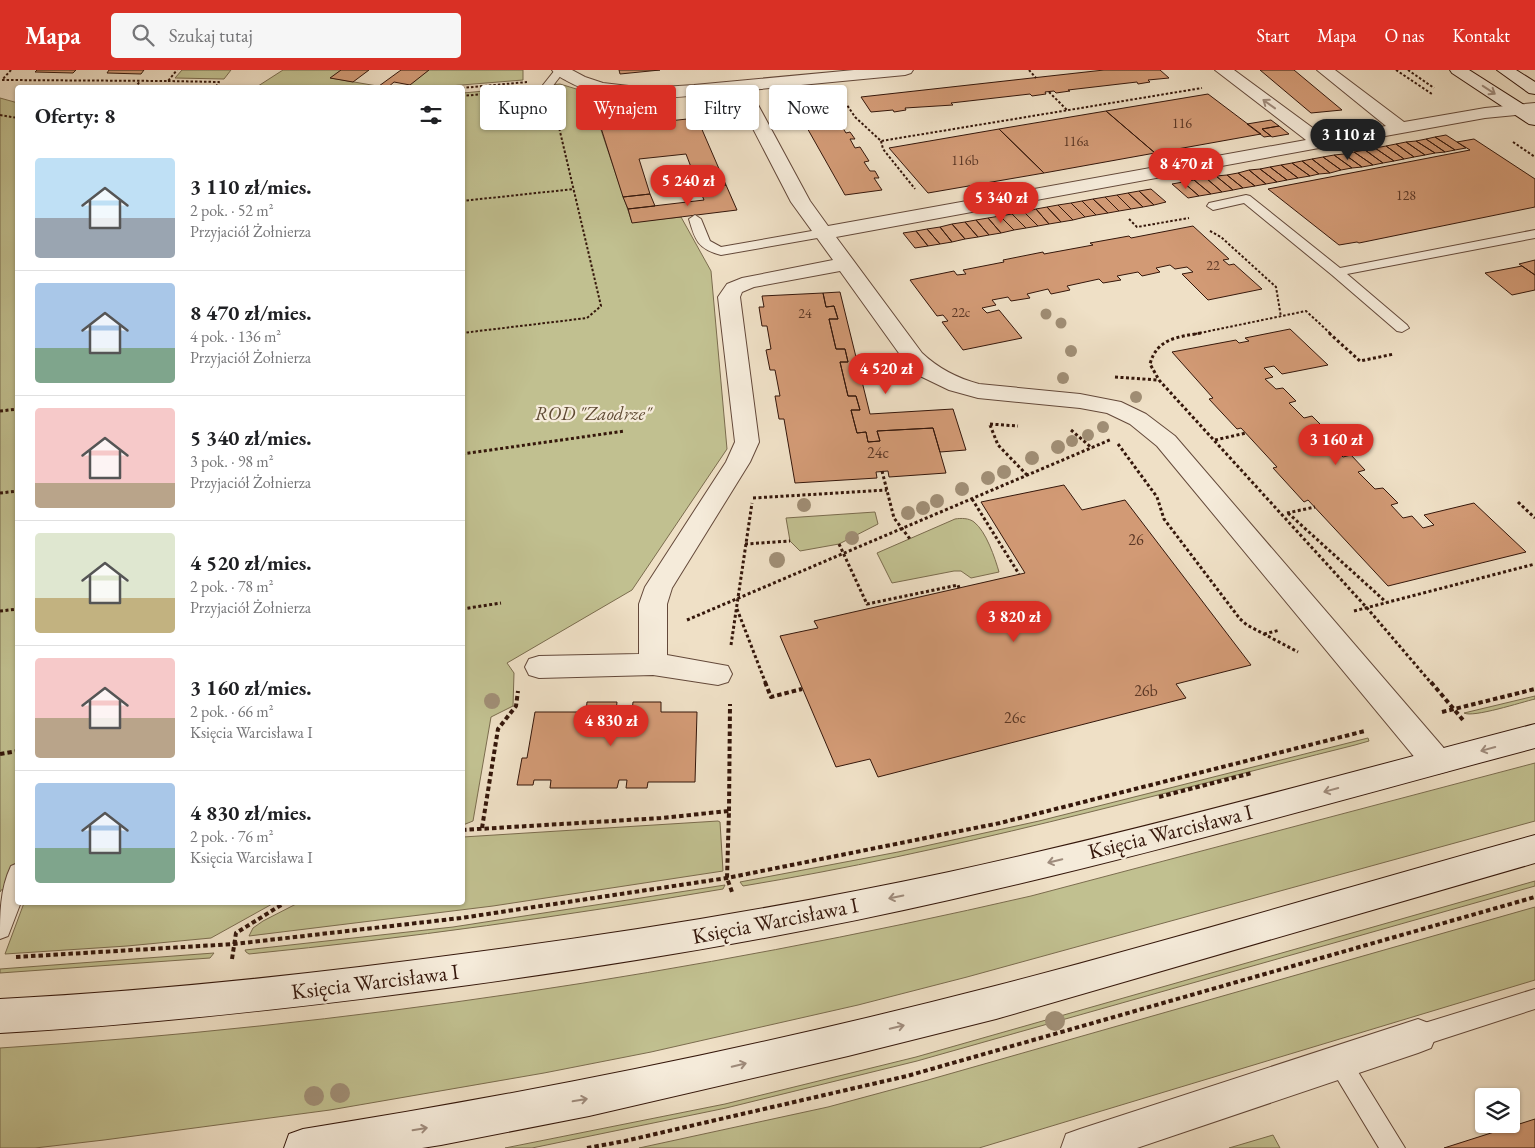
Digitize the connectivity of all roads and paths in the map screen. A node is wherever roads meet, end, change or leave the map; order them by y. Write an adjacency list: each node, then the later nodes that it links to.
1 (11, 70): 13 (path)
2 (177, 70): 14 (path)
3 (905, 70): 10 (street)
4 (1029, 70): 11 (path)
5 (1223, 70): 33 (street, one-way to 5)
6 (1326, 70): 31 (street)
7 (1396, 70): 24 (path)
8 (1458, 70): 25 (street, one-way to 25)
9 (1505, 70): 20 (street)
10 (830, 77): 17 (street); 32 (path)
11 (1036, 78)
12 (553, 79): 18 (path); 19 (street); 23 (path); 35 (path)
13 (140, 81): 14 (path); 15 (path)
14 (168, 81): 16 (path)
15 (137, 85)
16 (217, 85)
17 (748, 85)
18 (465, 88)
19 (686, 89)
20 (1535, 89)
21 (1193, 90): 26 (path)
22 (1049, 92): 26 (path)
23 (465, 95)
24 (1433, 95)
25 (1527, 109): 29 (street); 31 (street)
26 (1068, 110): 32 (path)
27 (0, 115): 28 (path)
28 (15, 118)
29 (1535, 120)
30 (759, 125): 42 (street)
31 (1402, 129): 33 (street)
32 (881, 141): 34 (path)
33 (1323, 144): 42 (street)
34 (906, 179)
35 (574, 189): 36 (path); 48 (path)
36 (465, 201)
37 (1213, 206): 45 (lane)
38 (695, 219): 42 (lane)
39 (1129, 219): 40 (path)
40 (1196, 222)
41 (1204, 228): 46 (path)
42 (823, 233): 44 (street)
43 (1535, 234): 45 (lane)
44 (845, 264): 52 (street); 61 (street)
45 (1336, 272): 47 (lane)
46 (1281, 317): 49 (path); 51 (path)
47 (1402, 328)
48 (465, 333)
49 (1401, 353)
50 (1131, 378): 51 (path)
51 (1159, 380): 60 (path)
52 (978, 391): 55 (path); 109 (street)
53 (15, 409): 54 (path)
54 (0, 411)
55 (990, 424): 56 (path); 65 (path)
56 (1026, 427)
57 (1062, 429): 62 (path)
58 (625, 431): 63 (path)
59 (1246, 433): 60 (path)
60 (1214, 440): 74 (path)
61 (747, 442): 69 (path); 96 (street)
62 (1092, 448): 65 (path); 94 (path)
63 (465, 454)
64 (882, 472): 66 (path)
65 (1027, 476): 70 (path)
66 (887, 490): 69 (path); 76 (path)
67 (15, 491): 68 (path)
68 (0, 493)
69 (752, 498): 79 (path)
70 (972, 499): 76 (path); 83 (path)
71 (1518, 502): 75 (path)
72 (1315, 507): 73 (path)
73 (1288, 513): 74 (path); 86 (path)
74 (1282, 515): 102 (path)
75 (1535, 518)
76 (903, 529): 77 (path); 81 (path)
77 (910, 538)
78 (790, 541): 79 (path)
79 (745, 544): 85 (path)
80 (839, 544): 81 (path)
81 (844, 554): 84 (path); 85 (path)
82 (1535, 564): 86 (path)
83 (1019, 574)
84 (959, 588)
85 (738, 600): 89 (path); 93 (path)
86 (1386, 602): 88 (path)
87 (501, 603): 91 (path)
88 (1371, 607)
89 (736, 608): 95 (path); 99 (path)
90 (15, 609): 92 (path)
91 (465, 609)
92 (0, 611)
93 (707, 614)
94 (1264, 634)
95 (731, 647)
96 (653, 664): 97 (street); 98 (street)
97 (539, 667): 113 (path)
98 (718, 674)
99 (802, 689)
100 (1535, 689): 102 (path)
101 (730, 703): 112 (path)
102 (1454, 709): 103 (path); 104 (path)
103 (1435, 714)
104 (1465, 722)
105 (1369, 730): 116 (path)
106 (1535, 736): 109 (street, Księcia Warcisława I, one-way to 109)
107 (15, 752): 108 (path)
108 (0, 754)
109 (1437, 762): 130 (street, Księcia Warcisława I, one-way to 130)
110 (1254, 773): 111 (path)
111 (1150, 800)
112 (729, 811): 113 (path); 116 (path)
113 (482, 828): 114 (path)
114 (465, 830)
115 (1535, 850): 133 (street, one-way to 115)
116 (727, 878): 119 (path); 124 (path)
117 (15, 885): 123 (lane)
118 (742, 890): 119 (path)
119 (732, 892): 120 (path)
120 (722, 893)
121 (1535, 897): 134 (path)
122 (281, 905): 124 (path)
123 (0, 929)
124 (234, 944): 125 (path); 127 (path)
125 (9, 958)
126 (240, 958): 127 (path)
127 (232, 959): 128 (path)
128 (222, 960)
129 (1535, 999): 131 (lane)
130 (0, 1016)
131 (1418, 1036): 132 (street)
132 (1339, 1062): 135 (street); 136 (lane)
133 (303, 1148)
134 (587, 1148)
135 (1080, 1148)
136 (1392, 1148)

